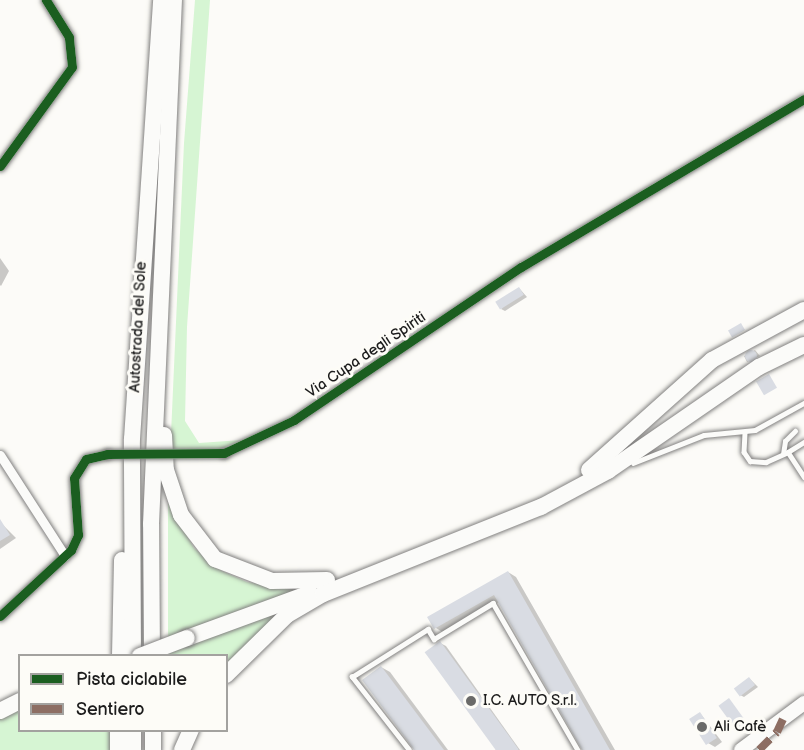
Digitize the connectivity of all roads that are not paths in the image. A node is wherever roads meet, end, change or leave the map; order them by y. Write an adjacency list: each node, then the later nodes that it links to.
1 (46, 0): 5 (street)
2 (160, 0): 12 (highway, Autostrada del Sole)
3 (174, 0): 8 (highway, Autostrada del Sole)
4 (804, 99): 18 (street, Via Cupa degli Spiriti, bridge)
5 (0, 166)
6 (804, 310): 20 (highway)
7 (804, 345): 16 (highway)
8 (158, 356): 20 (highway); 26 (highway, Autostrada del Sole)
9 (804, 403): 11 (lane)
10 (795, 431): 14 (lane)
11 (746, 433): 14 (lane); 16 (lane)
12 (132, 439): 23 (highway); 24 (highway, Autostrada del Sole)
13 (804, 442): 14 (lane)
14 (785, 453): 17 (lane)
15 (0, 455): 18 (street)
16 (608, 471): 19 (highway)
17 (804, 477)
18 (64, 556): 22 (street, Via Cupa degli Spiriti)
19 (359, 578): 21 (highway); 27 (highway)
20 (327, 580): 21 (highway)
21 (300, 596): 25 (highway, bridge)
22 (0, 616)
23 (120, 654)
24 (133, 654)
25 (145, 654)
26 (152, 654)
27 (228, 673)
28 (18, 702): 30 (highway)
29 (804, 703): 41 (main road)
30 (0, 711)
31 (118, 732): 35 (highway)
32 (133, 732): 36 (highway)
33 (153, 732): 37 (highway)
34 (190, 732): 38 (highway)
35 (118, 750)
36 (133, 750)
37 (153, 750)
38 (182, 750)
39 (409, 750): 40 (lane)
40 (578, 750)
41 (741, 750)

